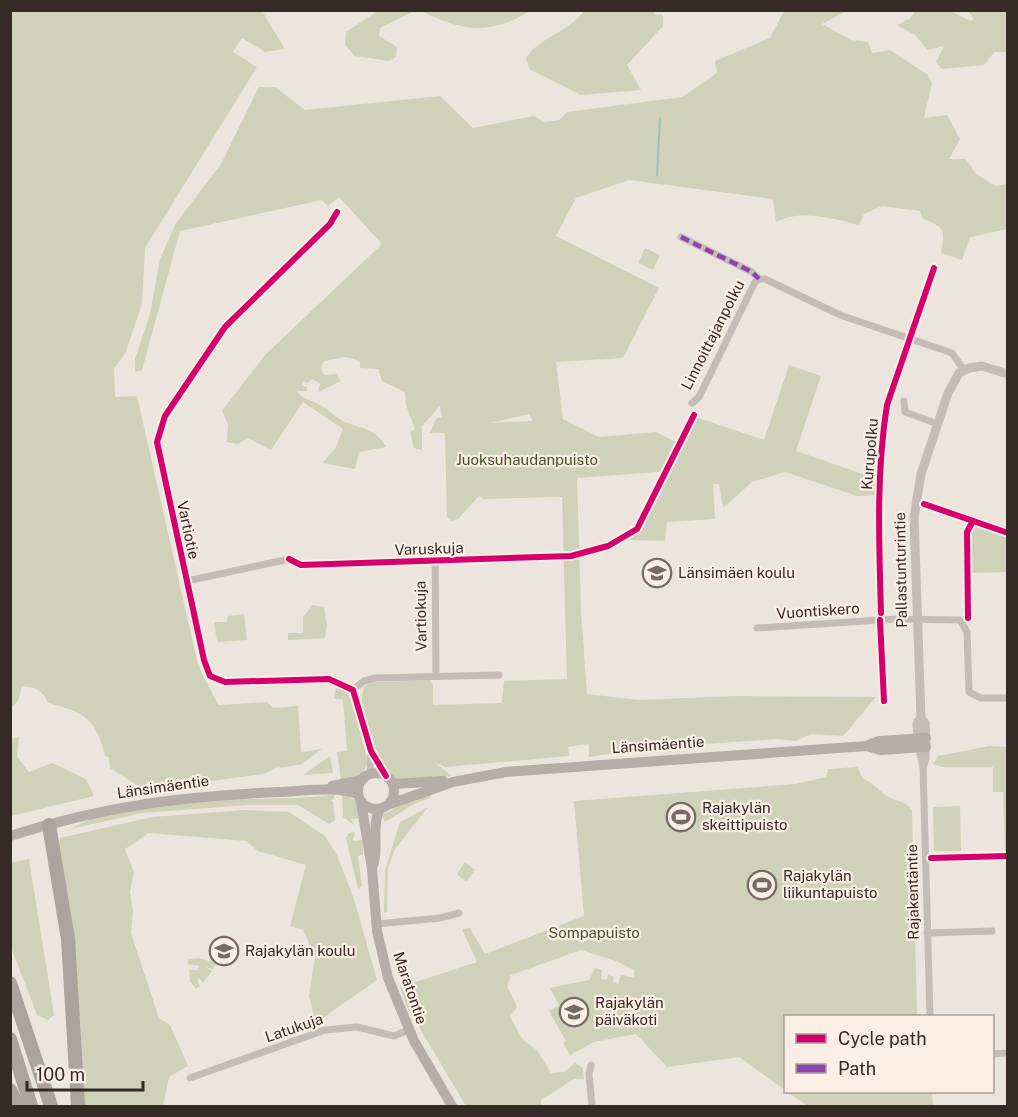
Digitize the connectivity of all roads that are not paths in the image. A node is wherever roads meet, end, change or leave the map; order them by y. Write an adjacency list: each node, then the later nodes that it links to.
1 (337, 212): 11 (street, Vartiotie)
2 (681, 237): 3 (street)
3 (759, 279): 4 (street); 7 (street, Linnoittajanpolku)
4 (964, 370): 5 (street); 8 (street, Pallastunturintie)
5 (1008, 374)
6 (904, 401): 8 (street)
7 (692, 403)
8 (938, 424): 12 (street, Pallastunturintie)
9 (435, 549): 15 (street, Vartiokuja)
10 (288, 559): 11 (street)
11 (187, 580): 16 (street, Vartiotie)
12 (917, 619): 13 (street, Vuontiskero); 17 (street, Vuontiskero); 18 (street, Pallastunturintie)
13 (757, 628)
14 (499, 675): 15 (street)
15 (436, 676): 16 (street)
16 (353, 690): 19 (street)
17 (1008, 698)
18 (922, 743): 22 (main road, Länsimäentie); 33 (street, Rajakentäntie)
19 (371, 751): 20 (street); 21 (street)
20 (366, 777): 21 (main road); 23 (main road, Länsimäentie); 24 (main road)
21 (390, 780): 22 (main road, Länsimäentie); 25 (main road)
22 (453, 782): 25 (main road, Länsimäentie)
23 (324, 790): 24 (main road, Länsimäentie); 27 (main road, Länsimäentie)
24 (360, 798): 26 (main road); 29 (main road, Maratontie)
25 (390, 804): 26 (main road)
26 (379, 810): 29 (main road, Maratontie)
27 (49, 825): 28 (main road, Länsimäentie); 44 (highway)
28 (10, 836)
29 (372, 868): 31 (main road, Maratontie)
30 (459, 913): 31 (street)
31 (376, 924): 36 (main road, Maratontie)
32 (992, 931): 33 (street)
33 (927, 933): 35 (street, Rajakentäntie)
34 (10, 984): 43 (highway)
35 (930, 1015)
36 (408, 1030): 39 (street, Latukuja); 45 (main road, Maratontie)
37 (10, 1039): 42 (highway)
38 (591, 1065): 46 (street)
39 (190, 1078)
40 (10, 1090): 41 (highway)
41 (18, 1107)
42 (32, 1107)
43 (51, 1107)
44 (78, 1107)
45 (452, 1107)
46 (592, 1107)

